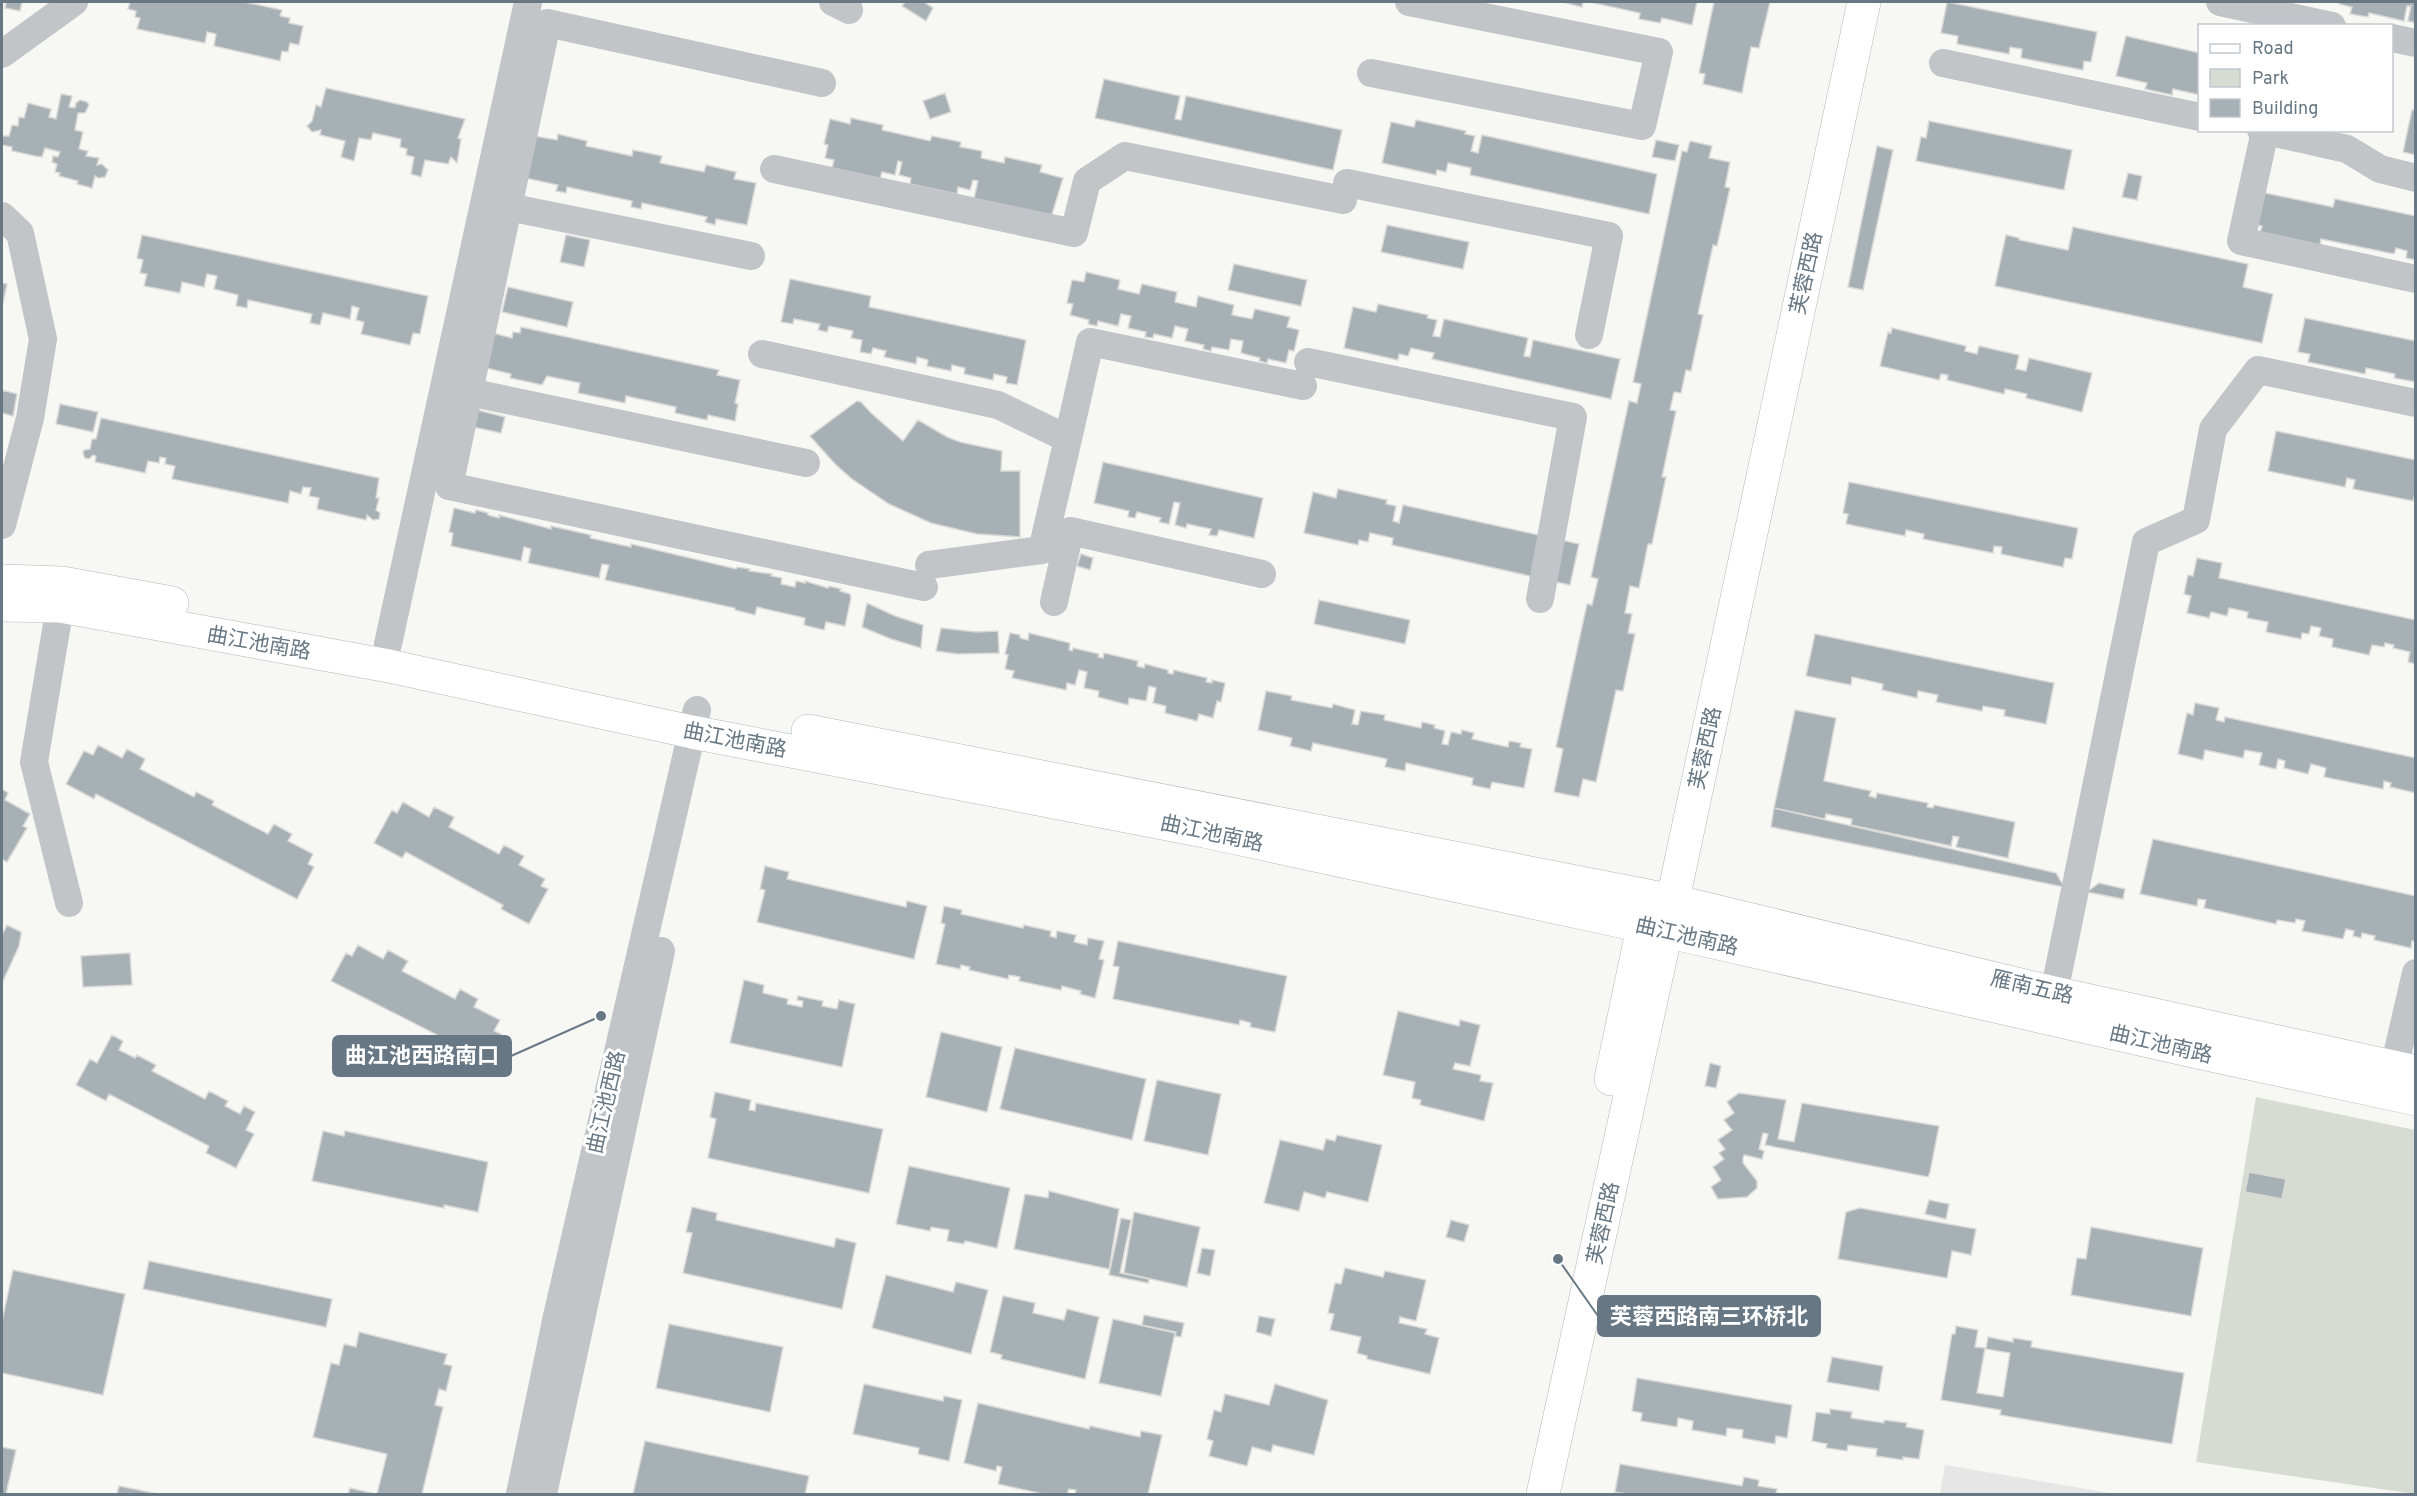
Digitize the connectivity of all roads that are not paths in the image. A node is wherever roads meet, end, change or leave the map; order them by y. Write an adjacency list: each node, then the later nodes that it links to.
1 (74, 2): 11 (street)
2 (528, 2): 37 (street)
3 (1409, 2): 13 (street)
4 (1842, 2): 40 (main road, 芙蓉西路)
5 (1864, 2): 40 (main road, 芙蓉西路)
6 (2220, 2): 8 (street)
7 (550, 12): 14 (street); 20 (street)
8 (2323, 24)
9 (2393, 38): 10 (street)
10 (2415, 43)
11 (2, 54)
12 (1944, 63): 15 (street)
13 (1371, 73)
14 (822, 83)
15 (2198, 117)
16 (2263, 132): 23 (street)
17 (2268, 132): 19 (street)
18 (774, 169): 24 (street)
19 (2415, 178)
20 (508, 207): 22 (street); 26 (street)
21 (2, 216): 30 (street)
22 (751, 256)
23 (2415, 279)
24 (1589, 335)
25 (762, 354): 28 (street)
26 (469, 392): 28 (street); 29 (street)
27 (2415, 402): 42 (street)
28 (1068, 439): 33 (street)
29 (806, 463)
30 (2, 525)
31 (1262, 574): 34 (street)
32 (2, 582): 37 (main road, 曲江池南路)
33 (1540, 599)
34 (1054, 602)
35 (2, 605): 36 (main road, 曲江池南路)
36 (60, 606): 38 (main road, 曲江池南路); 39 (street)
37 (388, 644): 38 (main road, 曲江池南路)
38 (703, 723): 40 (main road, 曲江池南路); 45 (street, 曲江池西路); 46 (street, 曲江池西路)
39 (69, 903)
40 (1658, 914): 42 (main road, 雁南五路); 44 (main road, 曲江池南路); 47 (main road, 芙蓉西路); 48 (main road, 芙蓉西路)
41 (2415, 973): 43 (street)
42 (2054, 993): 43 (main road, 雁南五路)
43 (2405, 1070)
44 (2415, 1099)
45 (520, 1494)
46 (543, 1494)
47 (1524, 1494)
48 (1543, 1494)

